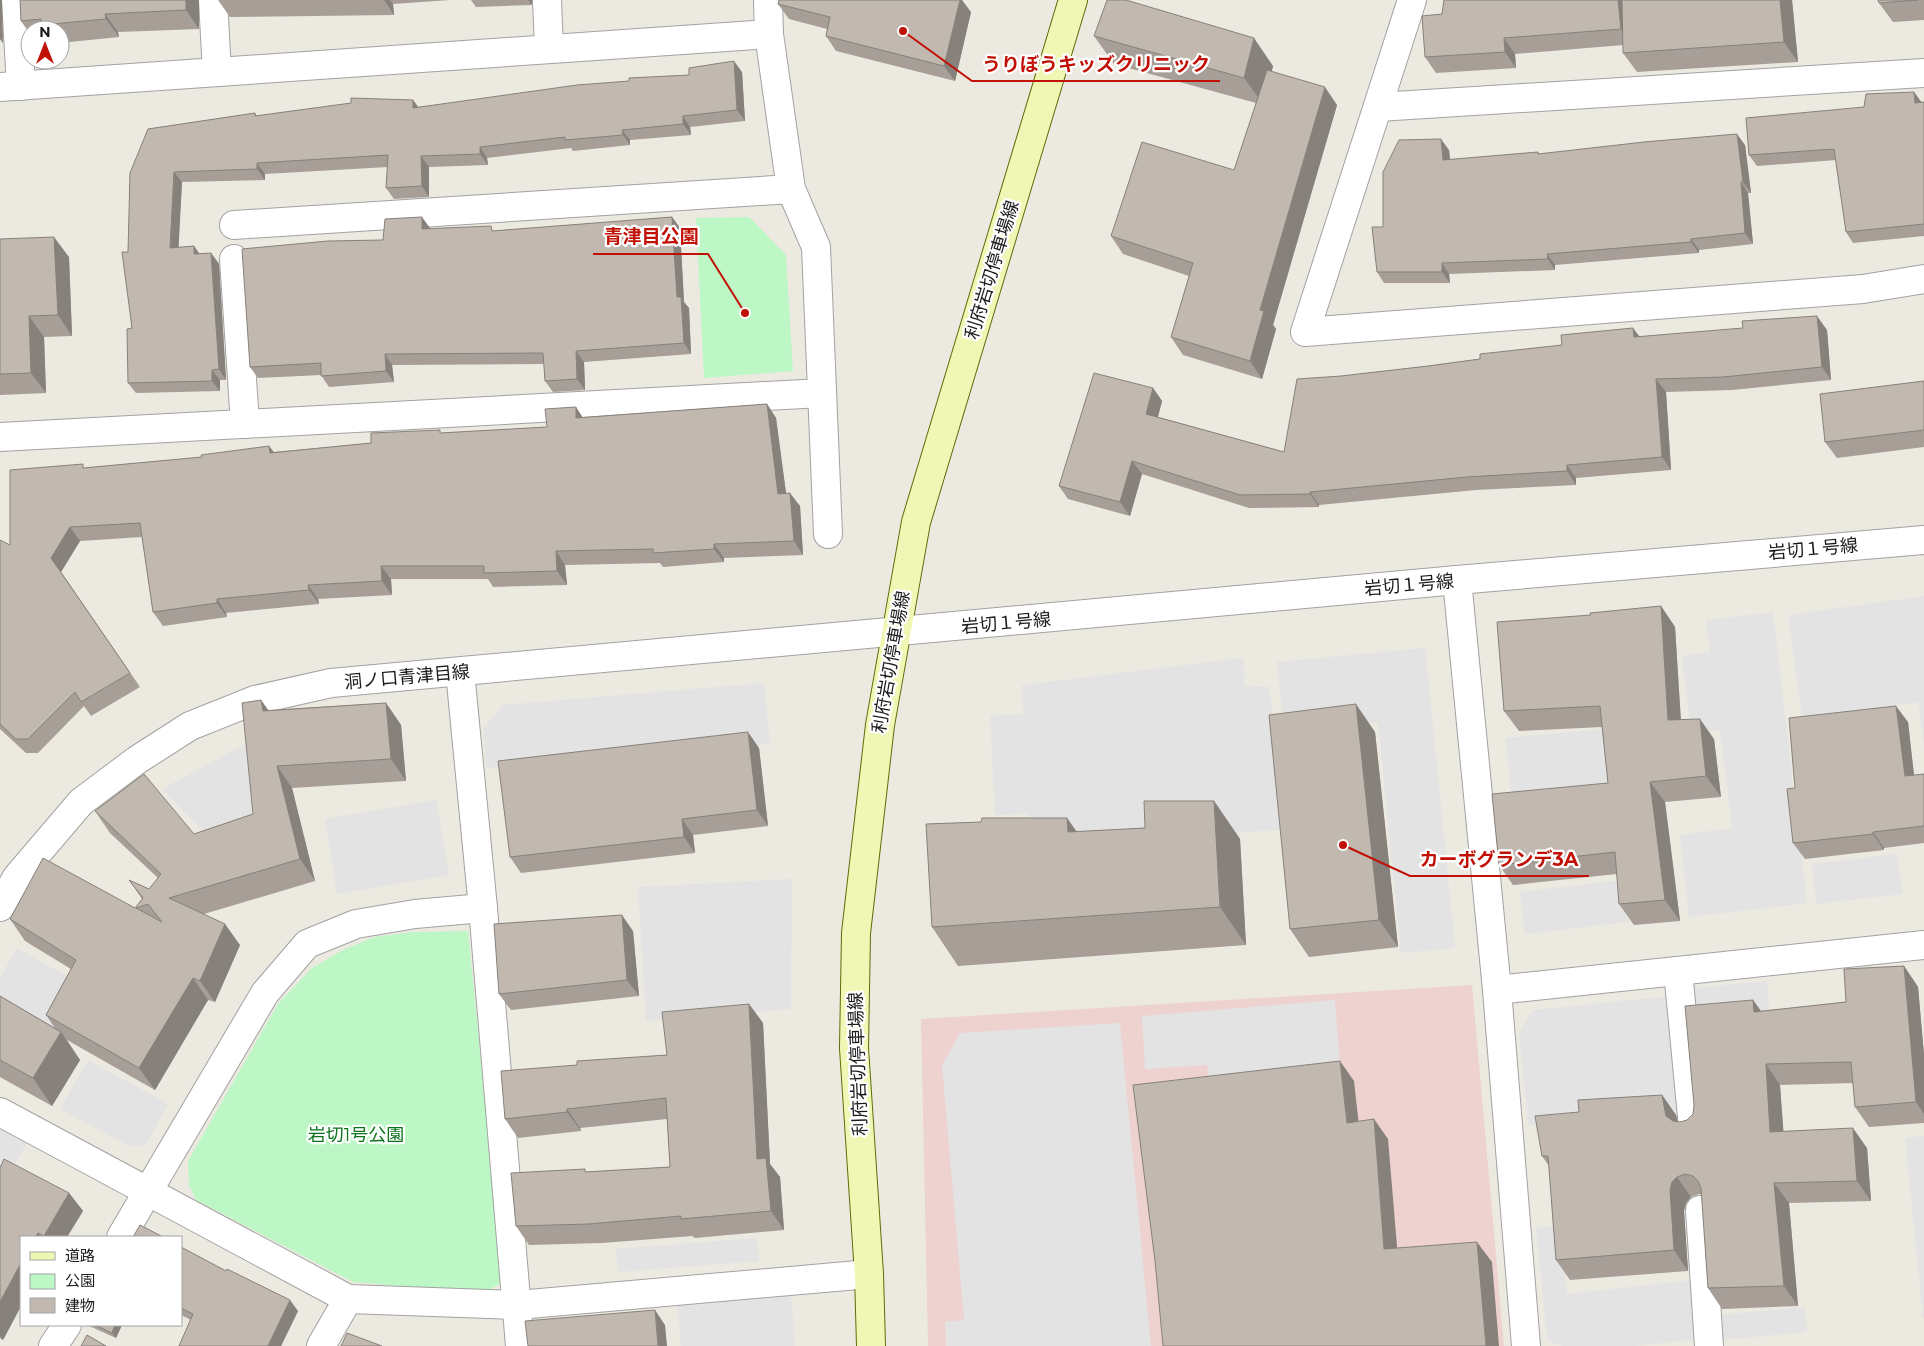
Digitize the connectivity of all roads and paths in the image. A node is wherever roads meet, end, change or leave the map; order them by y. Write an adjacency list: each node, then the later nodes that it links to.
1 (16, 0): 11 (street)
2 (213, 0): 9 (street)
3 (547, 0): 8 (street)
4 (768, 0): 7 (street)
5 (1073, 0): 23 (main road, 利府岩切停車場線)
6 (1412, 0): 12 (street)
7 (769, 34): 8 (street); 13 (street)
8 (549, 49): 9 (street)
9 (217, 72): 11 (street)
10 (1924, 73): 12 (street)
11 (10, 86)
12 (1378, 107): 16 (street)
13 (791, 189): 14 (street); 17 (street)
14 (234, 225)
15 (234, 258): 18 (street)
16 (1924, 279)
17 (822, 393): 18 (street); 20 (street)
18 (245, 424): 19 (street)
19 (0, 436)
20 (828, 534)
21 (1924, 540): 22 (street, 岩切１号線)
22 (1457, 580): 23 (street, 岩切１号線); 29 (street)
23 (894, 633): 24 (street, 洞ノ口青津目線); 35 (main road, 利府岩切停車場線)
24 (460, 672): 25 (street, 洞ノ口青津目線); 26 (street)
25 (0, 907)
26 (483, 908): 32 (street); 37 (street)
27 (1924, 945): 28 (street)
28 (1678, 971): 29 (street); 31 (street)
29 (1497, 990): 43 (street)
30 (0, 1112): 32 (street)
31 (1693, 1127)
32 (148, 1194): 34 (street); 36 (street)
33 (1700, 1210): 44 (street)
34 (122, 1236)
35 (869, 1274): 37 (street); 42 (main road, 利府岩切停車場線)
36 (348, 1299): 37 (street); 40 (street)
37 (518, 1305): 41 (street)
38 (66, 1326): 39 (street)
39 (54, 1346)
40 (321, 1346)
41 (520, 1346)
42 (871, 1346)
43 (1526, 1346)
44 (1709, 1346)

